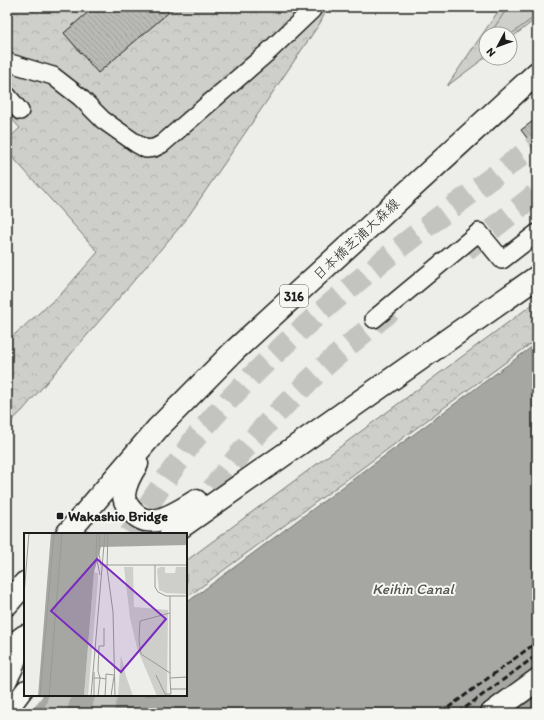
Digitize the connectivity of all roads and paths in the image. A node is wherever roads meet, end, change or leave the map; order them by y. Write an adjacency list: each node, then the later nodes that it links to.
1 (313, 7): 2 (lane)
2 (7, 62)
3 (537, 74): 9 (main road, 日本橋芝浦大森線 / 316)
4 (7, 96): 5 (lane)
5 (20, 111)
6 (537, 233): 8 (lane)
7 (537, 277): 10 (main road)
8 (374, 318)
9 (158, 428): 10 (main road); 11 (main road, 日本橋芝浦大森線 / 316)
10 (318, 431): 12 (main road)
11 (68, 533)
12 (172, 533)
13 (24, 584): 14 (main road)
14 (7, 604)
15 (24, 637): 17 (main road)
16 (24, 639): 19 (lane)
17 (7, 649)
18 (537, 680): 22 (main road)
19 (8, 681)
20 (24, 690): 21 (lane)
21 (7, 713)
22 (492, 713)

